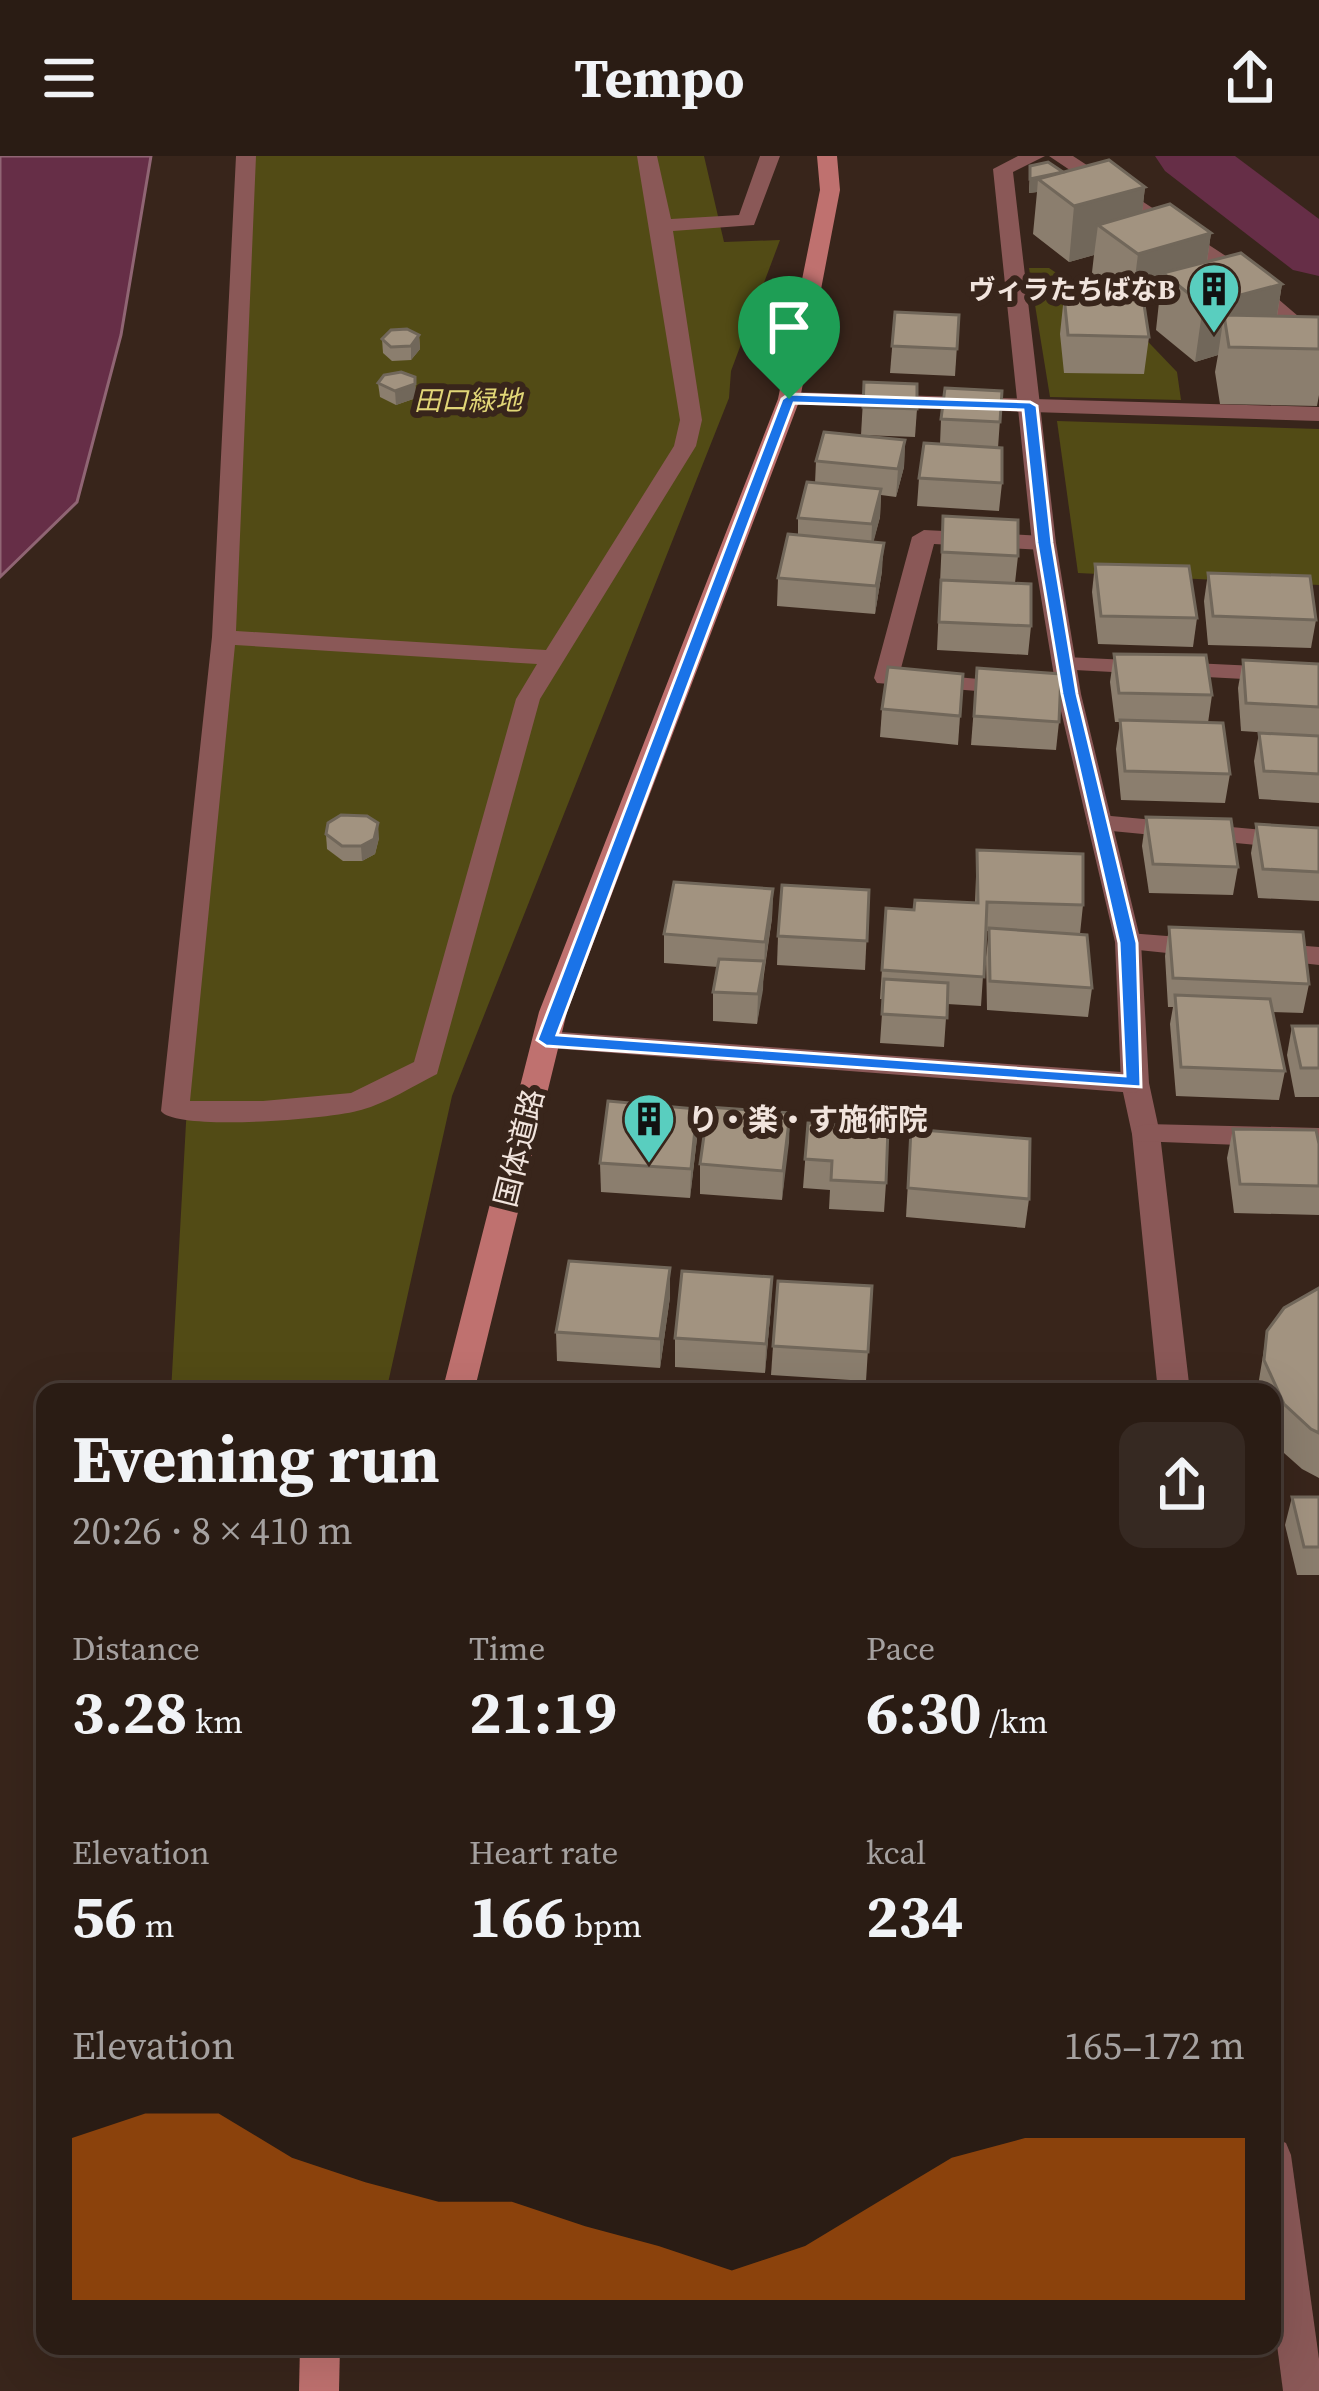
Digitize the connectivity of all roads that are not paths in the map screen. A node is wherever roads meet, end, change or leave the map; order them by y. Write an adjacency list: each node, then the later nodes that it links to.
1 (246, 156): 13 (street)
2 (647, 156): 7 (street)
3 (770, 156): 7 (street)
4 (827, 156): 9 (street, 国体道路)
5 (1035, 156): 10 (street)
6 (1059, 156): 8 (street)
7 (662, 226): 14 (street)
8 (1319, 346)
9 (789, 399): 10 (street); 22 (street, 国体道路)
10 (1030, 406): 11 (street); 12 (street)
11 (1319, 414)
12 (1044, 543): 15 (street); 17 (street)
13 (224, 637): 14 (street); 14 (street)
14 (550, 658)
15 (1065, 664): 16 (street); 17 (street)
16 (1319, 676)
17 (1070, 694): 18 (street)
18 (1100, 824): 19 (street); 20 (street)
19 (1319, 843)
20 (1128, 943): 21 (street); 23 (street)
21 (1319, 956)
22 (546, 1040): 23 (street); 26 (street, 国体道路)
23 (1135, 1083): 24 (street)
24 (1146, 1135): 25 (street); 27 (street)
25 (1319, 1138)
26 (460, 1383)
27 (1173, 1383)
28 (1281, 2224): 31 (street)
29 (320, 2355): 30 (street)
30 (319, 2391)
31 (1303, 2391)

